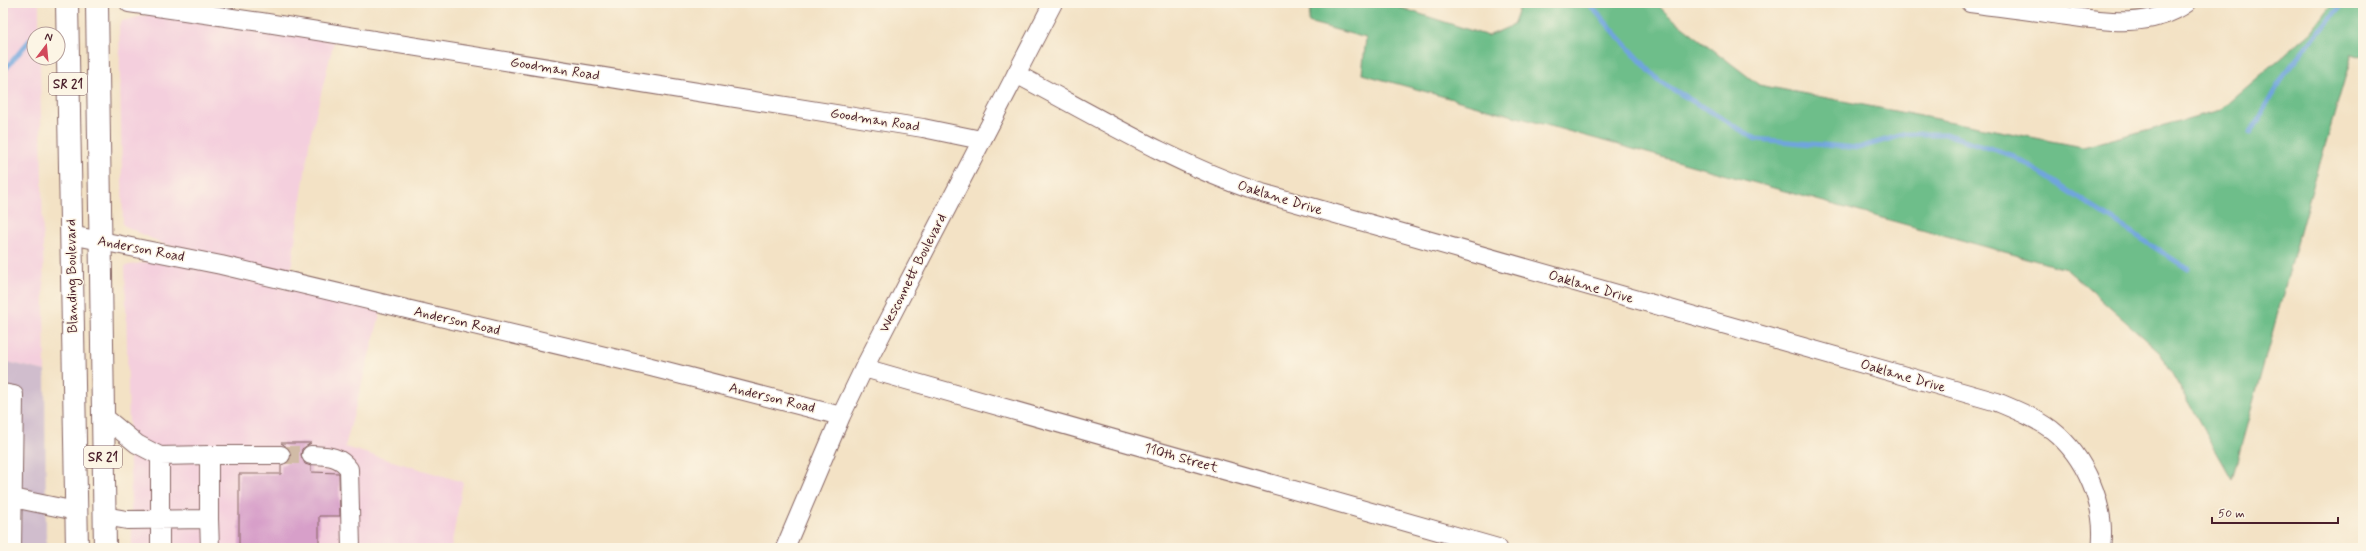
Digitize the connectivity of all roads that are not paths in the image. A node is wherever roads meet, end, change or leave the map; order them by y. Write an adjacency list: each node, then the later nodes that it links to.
1 (67, 3): 9 (main road, Blanding Boulevard / SR 21)
2 (96, 3): 10 (main road, Blanding Boulevard / SR 21)
3 (129, 3): 8 (street, Goodman Road)
4 (1053, 3): 7 (street, Wesconnett Boulevard)
5 (1970, 3): 6 (street)
6 (2187, 3)
7 (1016, 74): 8 (street, Wesconnett Boulevard); 32 (street, Oaklane Drive)
8 (981, 140): 11 (street, Wesconnett Boulevard)
9 (71, 235): 10 (street, Anderson Road); 20 (main road, Blanding Boulevard / SR 21)
10 (100, 241): 13 (main road, Blanding Boulevard / SR 21); 14 (street, Anderson Road)
11 (864, 368): 14 (street, Wesconnett Boulevard); 31 (street, 110th Street)
12 (3, 393): 19 (street)
13 (103, 416): 17 (street); 21 (main road, Blanding Boulevard / SR 21)
14 (841, 416): 30 (street, Wesconnett Boulevard)
15 (281, 455): 18 (street)
16 (311, 455): 29 (street)
17 (160, 456): 18 (street); 23 (street)
18 (209, 456): 22 (street)
19 (8, 497): 20 (street); 24 (street)
20 (76, 511): 21 (main road); 25 (main road, Blanding Boulevard / SR 21)
21 (104, 516): 23 (street); 26 (main road, Blanding Boulevard / SR 21)
22 (209, 519): 23 (street); 28 (street)
23 (160, 520): 27 (street)
24 (12, 548)
25 (77, 548)
26 (105, 548)
27 (160, 548)
28 (210, 548)
29 (351, 548)
30 (785, 548)
31 (1498, 548)
32 (2101, 548)

